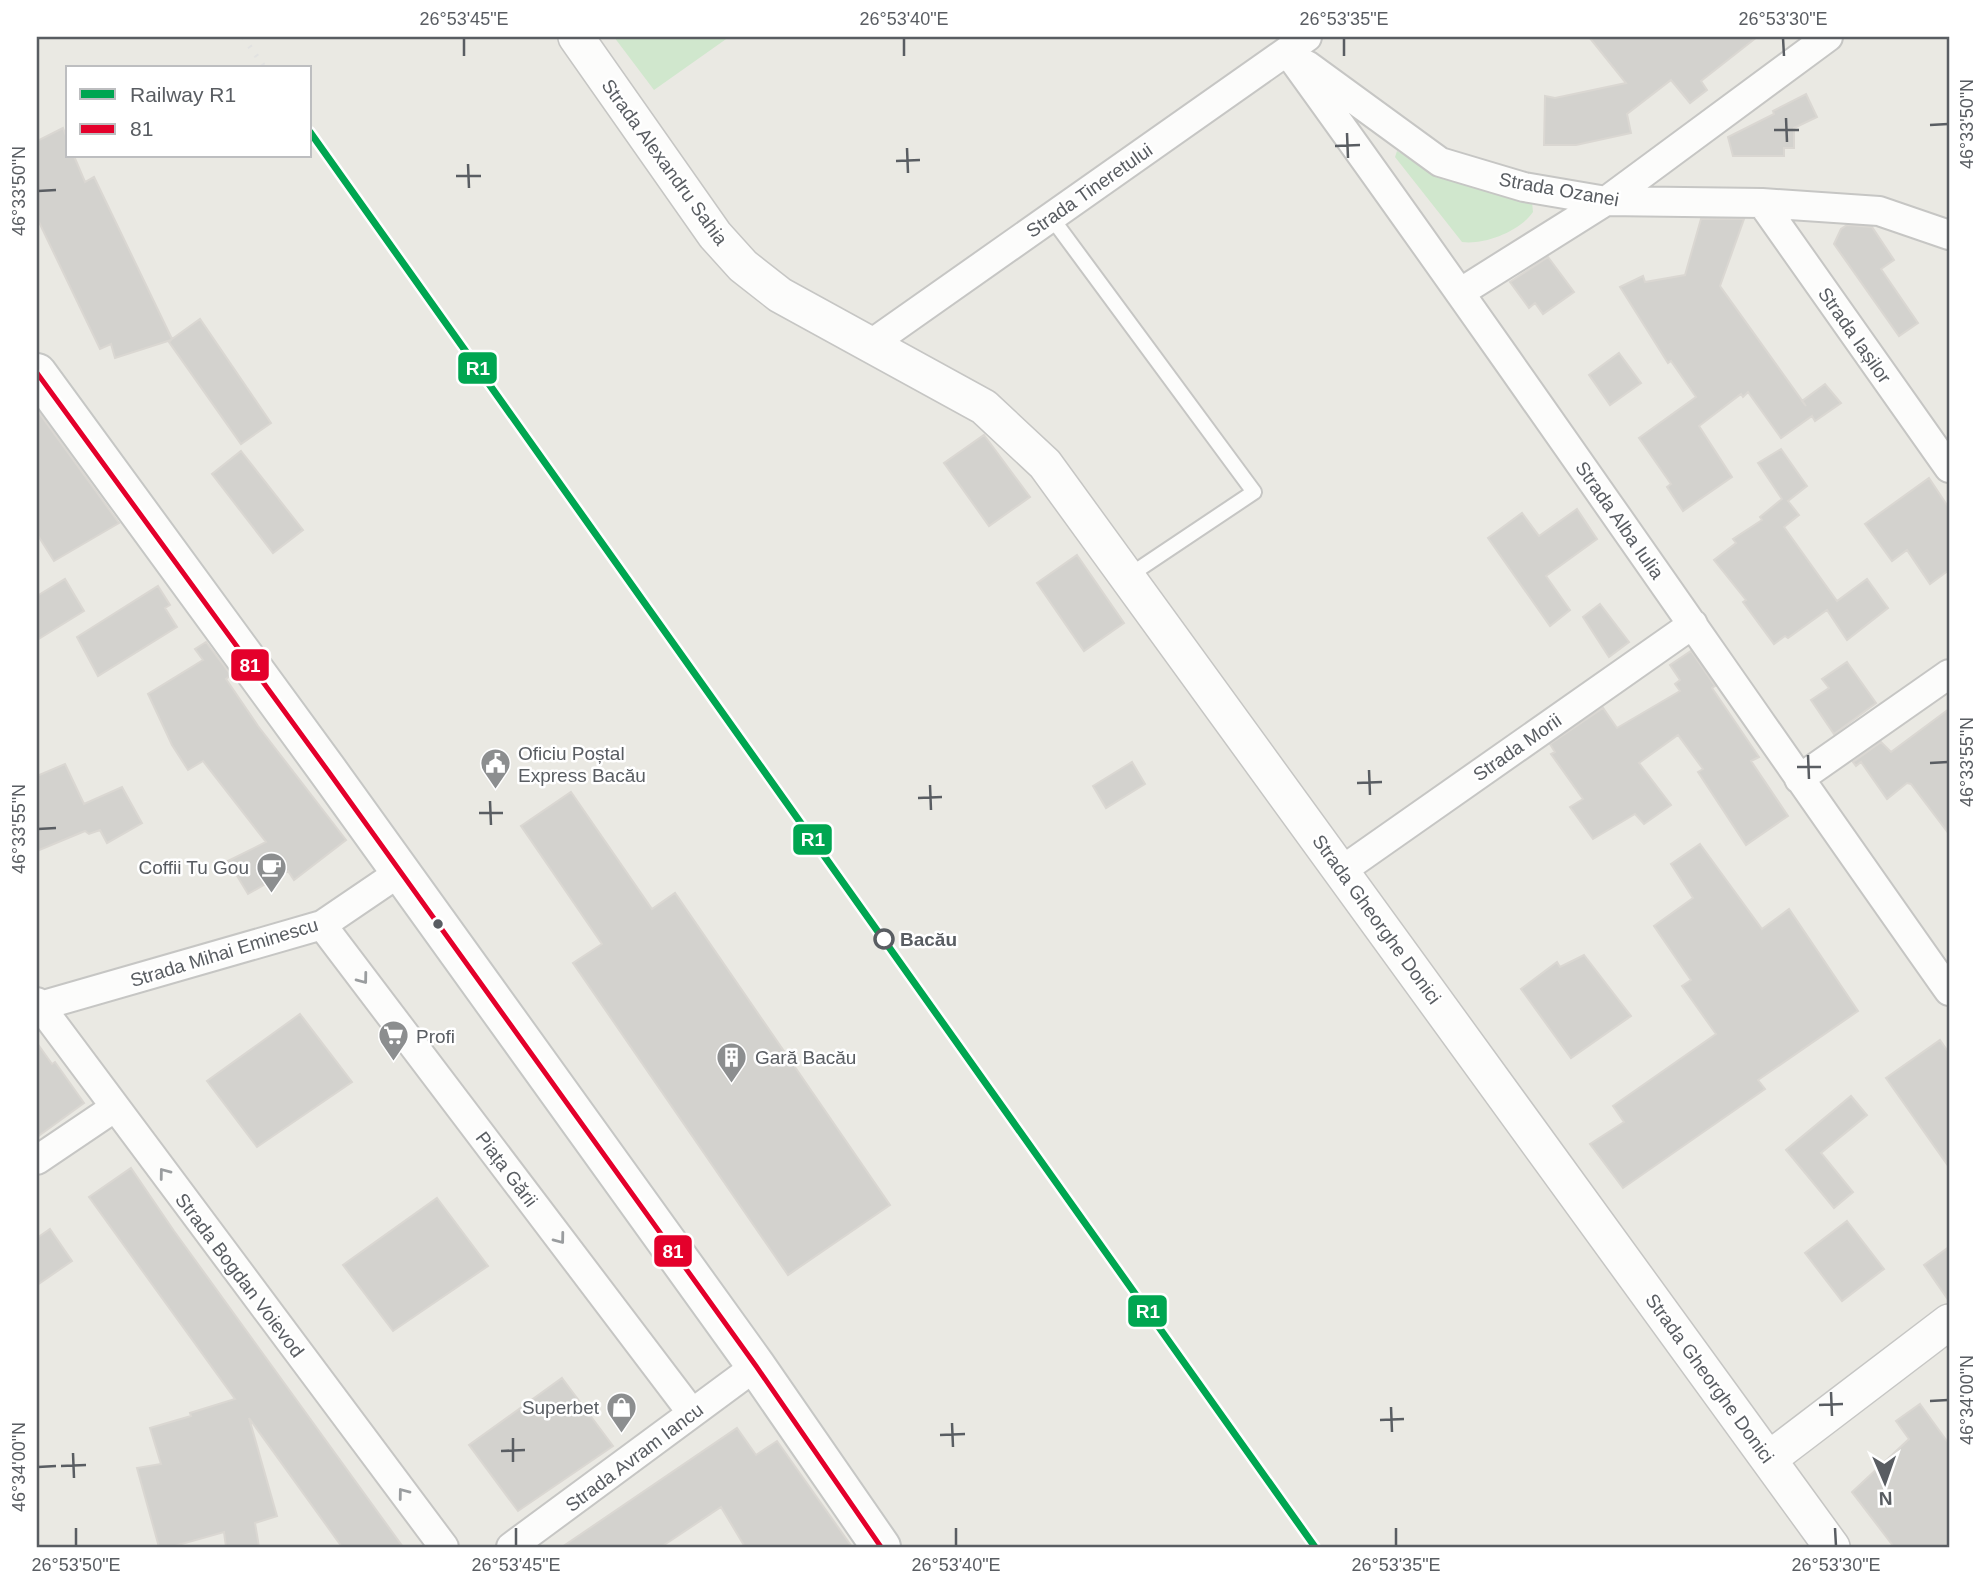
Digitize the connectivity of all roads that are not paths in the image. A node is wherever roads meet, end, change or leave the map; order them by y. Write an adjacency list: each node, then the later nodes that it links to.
1 (576, 37): 9 (street, Strada Alexandru Sahia)
2 (1828, 37): 4 (street)
3 (1297, 44): 4 (street, Strada Ozanei); 6 (street, Strada Tineretului); 8 (street, Strada Alba Iulia)
4 (1606, 201): 5 (street, Strada Ozanei); 8 (street)
5 (1762, 203): 7 (street, Strada Ozanei); 11 (street, Strada Iașilor)
6 (1051, 217): 9 (street, Strada Tineretului); 12 (lane)
7 (1949, 235)
8 (1461, 292): 13 (street, Strada Alba Iulia)
9 (871, 344): 12 (street, Strada Gheorghe Donici)
10 (37, 373): 17 (main road)
11 (1949, 468)
12 (1127, 577): 16 (street, Strada Gheorghe Donici)
13 (1693, 624): 15 (street, Strada Alba Iulia); 16 (street, Strada Morii)
14 (1949, 674): 15 (street)
15 (1799, 779): 19 (street, Strada Alba Iulia)
16 (1341, 871): 26 (street, Strada Gheorghe Donici)
17 (400, 872): 18 (street, Strada Mihai Eminescu); 24 (main road)
18 (322, 925): 20 (street, Strada Mihai Eminescu); 25 (street, Piața Gării, one-way to 25)
19 (1949, 991)
20 (37, 1005): 21 (street, Strada Bogdan Voievod)
21 (114, 1108): 22 (street); 27 (street, Strada Bogdan Voievod, one-way to 21)
22 (37, 1160)
23 (1949, 1322): 26 (street)
24 (756, 1366): 25 (street, Strada Avram Iancu); 29 (main road)
25 (692, 1413): 28 (street, Strada Avram Iancu)
26 (1769, 1459): 30 (street, Strada Gheorghe Donici)
27 (444, 1547)
28 (511, 1547)
29 (881, 1547)
30 (1832, 1547)

